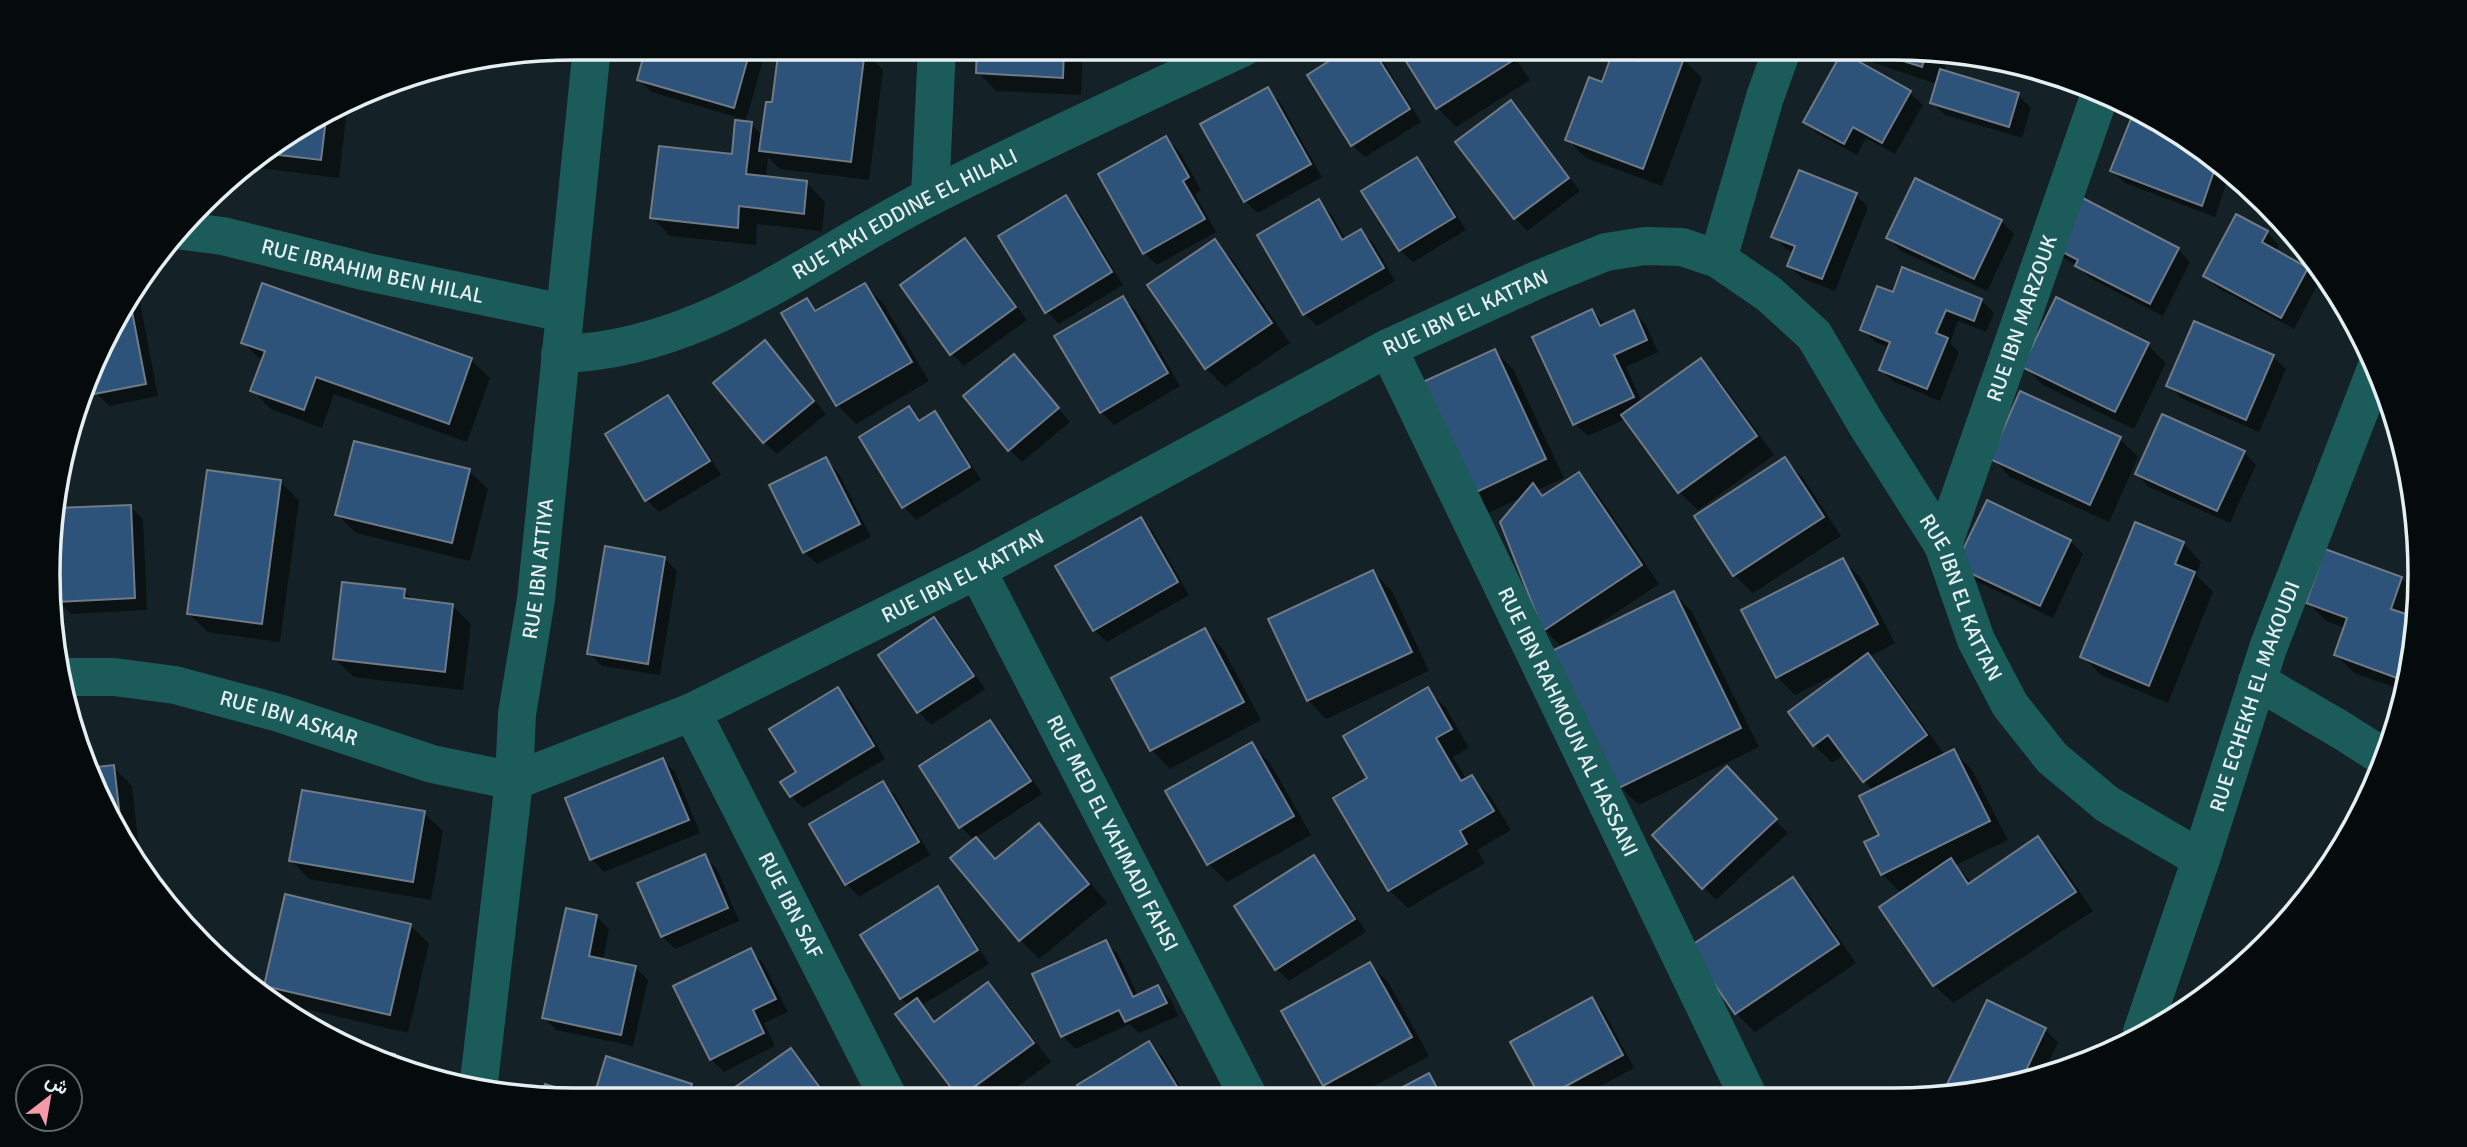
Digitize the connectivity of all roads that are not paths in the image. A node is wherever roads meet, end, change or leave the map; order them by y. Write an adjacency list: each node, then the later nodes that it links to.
1 (591, 60): 9 (street, RUE IBN ATTIYA)
2 (936, 60): 6 (street)
3 (1217, 60): 6 (street, RUE TAKI EDDINE EL HILALI)
4 (1778, 60): 8 (street)
5 (2097, 102): 13 (street, RUE IBN MARZOUK)
6 (930, 197): 11 (street, RUE TAKI EDDINE EL HILALI)
7 (190, 232): 9 (street, RUE IBRAHIM BEN HILAL)
8 (1718, 259): 10 (street, RUE IBN EL KATTAN); 13 (street, RUE IBN EL KATTAN)
9 (564, 313): 11 (street, RUE IBN ATTIYA)
10 (1388, 348): 14 (street, RUE IBN EL KATTAN); 25 (street, RUE IBN RAHMOUN AL HASSANI)
11 (560, 354): 19 (street, RUE IBN ATTIYA)
12 (2370, 383): 16 (street, RUE ECHEKH EL MAKOUDI)
13 (1943, 545): 20 (street, RUE IBN EL KATTAN)
14 (976, 570): 17 (street, RUE IBN EL KATTAN); 24 (street, RUE MED EL YAHMADI FAHSI)
15 (70, 677): 19 (street, RUE IBN ASKAR)
16 (2258, 681): 18 (street); 20 (street, RUE ECHEKH EL MAKOUDI)
17 (692, 712): 19 (street, RUE IBN EL KATTAN); 23 (street, RUE IBN SAF)
18 (2375, 752)
19 (514, 781): 22 (street, RUE IBN ATTIYA)
20 (2201, 859): 21 (street, RUE ECHEKH EL MAKOUDI)
21 (2146, 1021)
22 (479, 1079)
23 (882, 1088)
24 (1244, 1088)
25 (1744, 1088)

